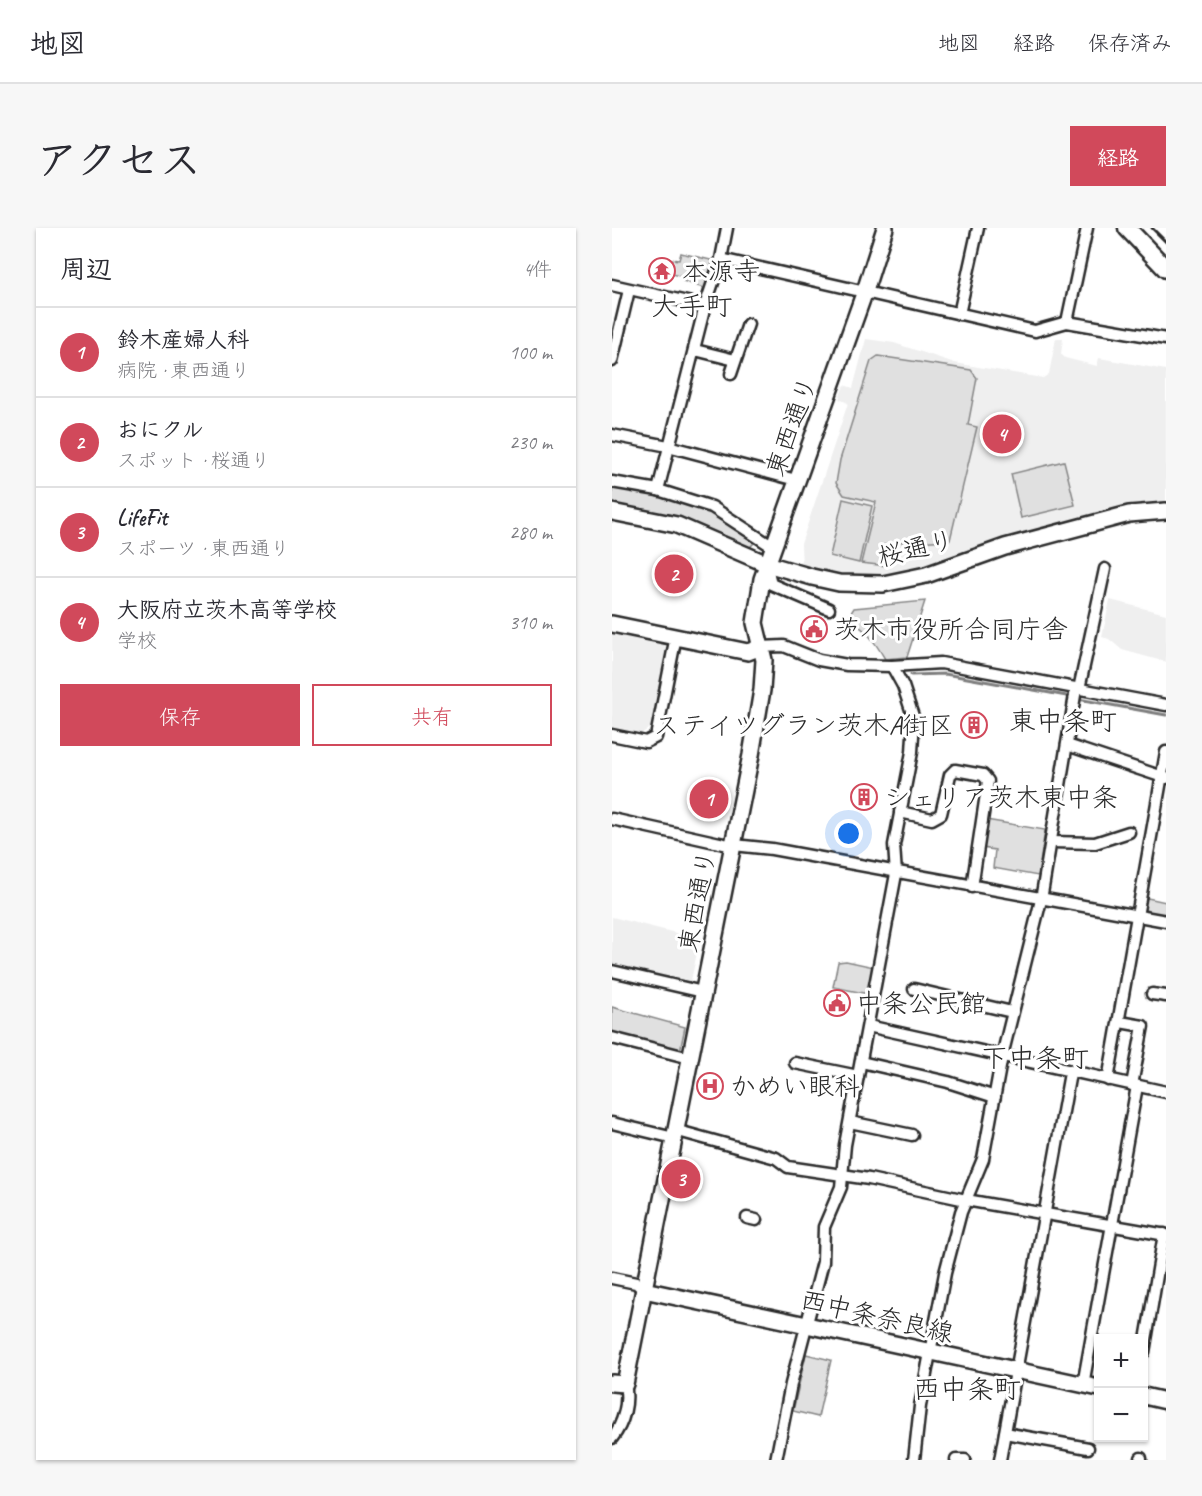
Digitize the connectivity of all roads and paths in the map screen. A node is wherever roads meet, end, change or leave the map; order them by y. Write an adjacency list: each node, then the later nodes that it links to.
1 (727, 228): 6 (street)
2 (885, 228): 10 (street, 東西通り)
3 (978, 228): 12 (street)
4 (1087, 228): 13 (street)
5 (1127, 228): 7 (main road)
6 (721, 259): 10 (street); 11 (street)
7 (1166, 269)
8 (612, 285): 9 (street)
9 (629, 290): 11 (street); 18 (street)
10 (865, 291): 12 (street); 22 (street, 東西通り)
11 (705, 306): 16 (street)
12 (959, 314): 13 (street)
13 (1068, 322): 15 (street)
14 (748, 324): 17 (street)
15 (1166, 339)
16 (695, 350): 17 (street); 21 (street)
17 (735, 360): 19 (street)
18 (612, 362)
19 (731, 374)
20 (612, 435): 21 (street)
21 (668, 446): 22 (street); 24 (street)
22 (796, 480): 27 (street, 東西通り)
23 (612, 482): 24 (street)
24 (658, 490): 27 (street)
25 (1166, 511): 28 (street, 桜通り)
26 (612, 512): 28 (street, 桜通り)
27 (772, 547): 28 (street, 東西通り)
28 (767, 564): 30 (street); 33 (street, 東西通り)
29 (1105, 569): 35 (street)
30 (829, 609)
31 (612, 624): 32 (street)
32 (676, 636): 33 (street); 37 (street)
33 (761, 647): 34 (street); 45 (street, 東西通り)
34 (892, 666): 35 (street); 41 (street)
35 (1076, 693): 36 (street); 38 (street)
36 (1166, 705)
37 (612, 735)
38 (1067, 745): 40 (street); 44 (street)
39 (1166, 752): 40 (street)
40 (1164, 777): 49 (street)
41 (900, 812): 46 (street); 47 (street)
42 (612, 819): 45 (street)
43 (1129, 832): 44 (street)
44 (1051, 842): 48 (street)
45 (732, 844): 46 (street); 53 (street, 東西通り)
46 (896, 874): 47 (street); 58 (street)
47 (972, 888): 48 (street)
48 (1041, 900): 49 (street); 56 (street)
49 (1138, 916): 50 (street); 57 (street)
50 (1166, 921)
51 (612, 971): 53 (street)
52 (914, 989): 56 (street)
53 (703, 992): 61 (street, 東西通り)
54 (1152, 993): 55 (street)
55 (1166, 996)
56 (1012, 1012): 60 (street)
57 (1120, 1022): 66 (street); 67 (street)
58 (868, 1026): 60 (street); 62 (street)
59 (612, 1038): 61 (street)
60 (1002, 1056): 64 (street); 69 (street)
61 (690, 1058): 72 (street, 東西通り)
62 (861, 1062): 65 (street); 69 (street)
63 (795, 1063): 65 (street)
64 (1070, 1073): 66 (street); 76 (street)
65 (858, 1076): 70 (street)
66 (1108, 1080): 67 (street)
67 (1135, 1086): 68 (street); 77 (street)
68 (1166, 1092)
69 (994, 1096): 75 (street)
70 (850, 1122): 73 (street); 74 (street)
71 (612, 1123): 72 (street)
72 (678, 1135): 74 (street); 80 (street, 東西通り)
73 (912, 1135)
74 (843, 1176): 75 (street); 81 (street)
75 (966, 1200): 76 (street); 83 (street)
76 (1044, 1214): 77 (street); 84 (street)
77 (1113, 1227): 78 (street); 86 (street)
78 (1165, 1235): 82 (street)
79 (612, 1278): 80 (street)
80 (644, 1290): 81 (street, 西中条奈良線); 85 (street, 東西通り)
81 (807, 1324): 83 (street, 西中条奈良線); 93 (street)
82 (1146, 1334)
83 (931, 1353): 84 (street, 西中条奈良線); 94 (street)
84 (1016, 1372): 86 (street, 西中条奈良線); 90 (street)
85 (619, 1384): 91 (street)
86 (1083, 1385): 87 (street, 西中条奈良線)
87 (1094, 1387)
88 (1148, 1397): 89 (street)
89 (1166, 1401)
90 (1005, 1433): 92 (street); 97 (street)
91 (612, 1438)
92 (1088, 1448)
93 (776, 1460)
94 (914, 1460)
95 (956, 1460): 96 (street)
96 (965, 1460)
97 (1000, 1460)

